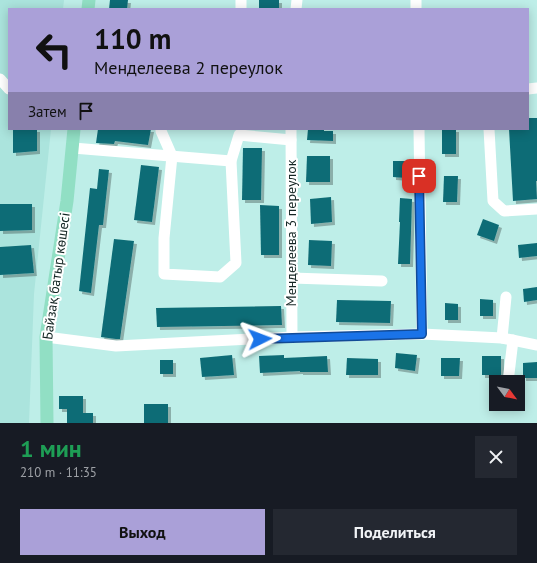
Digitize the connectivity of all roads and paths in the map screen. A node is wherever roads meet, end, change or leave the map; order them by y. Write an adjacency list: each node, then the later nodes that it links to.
1 (0, 79): 2 (street)
2 (8, 88)
3 (74, 130): 9 (main road, Байзақ батыр көшесі)
4 (160, 130): 10 (street)
5 (419, 130): 16 (street)
6 (489, 130): 12 (street)
7 (240, 132): 8 (street); 11 (street)
8 (291, 135): 13 (street, Менделеева 3 переулок)
9 (72, 148): 10 (street); 17 (main road, Байзақ батыр көшесі)
10 (172, 156): 11 (street); 11 (street)
11 (231, 161)
12 (537, 209)
13 (292, 278): 14 (street); 18 (street, Менделеева 3 переулок)
14 (382, 281)
15 (506, 297): 19 (street)
16 (422, 334): 18 (street); 19 (street)
17 (46, 337): 18 (street); 22 (main road, Байзақ батыр көшесі)
18 (292, 338)
19 (508, 339): 20 (street); 21 (street)
20 (537, 345)
21 (508, 375)
22 (47, 423)

